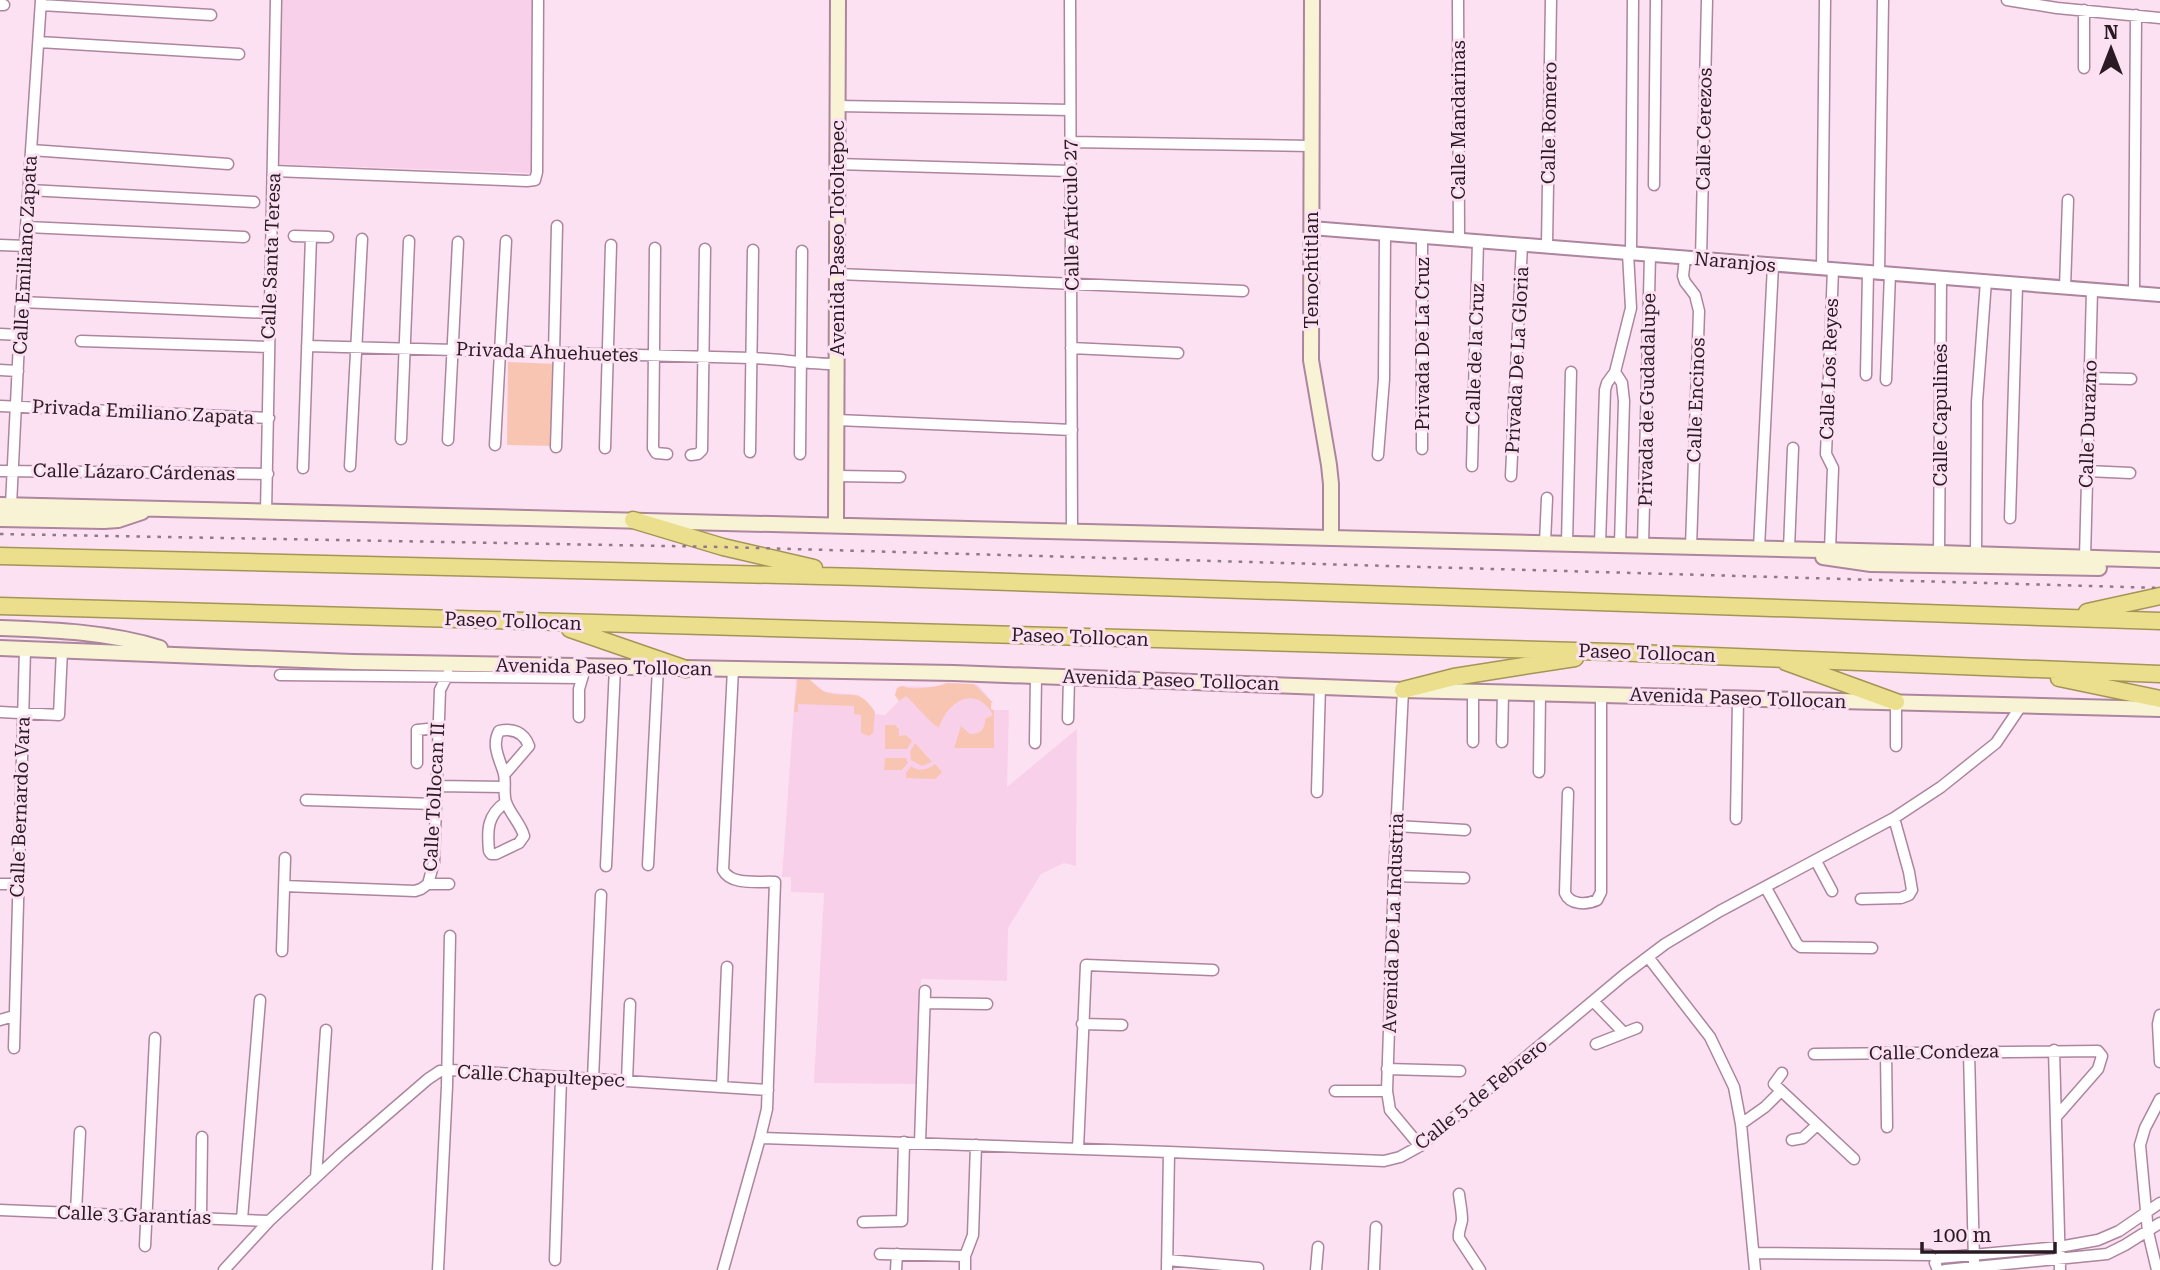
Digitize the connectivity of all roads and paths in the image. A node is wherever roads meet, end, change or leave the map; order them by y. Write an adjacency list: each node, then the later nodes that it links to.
1 (276, 0): 30 (street, Calle Santa Teresa)
2 (538, 0): 30 (street)
3 (838, 0): 23 (main road, Avenida Paseo Totoltepec)
4 (1070, 0): 24 (street, Calle Artículo 27)
5 (1312, 0): 26 (main road, Tenochtitlan)
6 (1458, 0): 46 (street, Calle Mandarinas)
7 (1551, 0): 54 (street, Calle Romero)
8 (1633, 0): 60 (street)
9 (1656, 0): 32 (street)
10 (1707, 0): 63 (street, Calle Cerezos)
11 (1825, 0): 65 (street, Calle Los Reyes)
12 (1883, 0): 66 (street)
13 (2007, 0): 15 (street)
14 (41, 3): 17 (street, Calle Emiliano Zapata); 20 (street, Calle Emiliano Zapata)
15 (2054, 4): 16 (street)
16 (2084, 10): 18 (street); 22 (street)
17 (211, 15)
18 (2136, 15): 19 (street); 75 (street)
19 (2160, 18)
20 (39, 42): 21 (street); 27 (street, Calle Emiliano Zapata)
21 (239, 54)
22 (2084, 68)
23 (837, 106): 24 (street); 29 (main road, Avenida Paseo Totoltepec)
24 (1070, 110): 25 (street, Calle Artículo 27)
25 (1070, 142): 26 (street); 31 (street, Calle Artículo 27)
26 (1310, 146): 38 (main road, Tenochtitlan)
27 (31, 150): 28 (street); 33 (street, Calle Emiliano Zapata)
28 (228, 164)
29 (836, 164): 31 (street); 67 (main road, Avenida Paseo Totoltepec)
30 (274, 171): 78 (street, Calle Santa Teresa)
31 (1070, 171): 70 (street, Calle Artículo 27)
32 (1654, 184)
33 (29, 190): 35 (street); 37 (street, Calle Emiliano Zapata)
34 (2068, 200): 72 (street)
35 (254, 202)
36 (557, 226): 89 (street)
37 (27, 227): 41 (street); 55 (street, Calle Emiliano Zapata)
38 (1311, 228): 39 (street, Naranjos); 142 (main road, Tenochtitlan)
39 (1385, 234): 44 (street, Naranjos); 121 (street)
40 (294, 236): 42 (street)
41 (244, 237)
42 (311, 237): 43 (street); 82 (street)
43 (328, 237)
44 (1422, 238): 46 (street, Naranjos); 116 (street, Privada De La Cruz)
45 (362, 239): 84 (street)
46 (1459, 240): 49 (street, Naranjos)
47 (409, 241): 86 (street)
48 (506, 241): 88 (street)
49 (1478, 241): 51 (street, Naranjos); 123 (street, Calle de la Cruz)
50 (458, 242): 87 (street)
51 (1522, 244): 54 (street, Naranjos); 132 (street, Privada De La Gloria)
52 (0, 245): 55 (street)
53 (611, 245): 91 (street)
54 (1547, 245): 60 (street, Naranjos)
55 (26, 246): 77 (street, Calle Emiliano Zapata)
56 (655, 248): 92 (street)
57 (705, 249): 93 (street)
58 (753, 250): 94 (street)
59 (802, 251): 95 (street)
60 (1630, 253): 61 (street, Naranjos); 100 (street)
61 (1650, 255): 62 (street, Naranjos); 147 (street, Privada de Gudadalupe)
62 (1685, 258): 63 (street, Naranjos); 148 (street, Calle Encinos)
63 (1701, 259): 64 (street, Naranjos)
64 (1773, 265): 65 (street, Naranjos); 149 (street)
65 (1827, 269): 66 (street, Naranjos); 151 (street, Calle Los Reyes)
66 (1879, 273): 68 (street, Naranjos); 101 (street); 104 (street)
67 (838, 274): 70 (street); 96 (main road, Avenida Paseo Totoltepec)
68 (1941, 278): 69 (street, Naranjos); 152 (street, Calle Capulines)
69 (1986, 281): 71 (street, Naranjos); 153 (street)
70 (1072, 283): 74 (street); 85 (street, Calle Artículo 27)
71 (2017, 285): 72 (street, Naranjos); 137 (street)
72 (2065, 288): 73 (street, Naranjos)
73 (2092, 290): 75 (street, Naranjos); 102 (street, Calle Durazno)
74 (1243, 291)
75 (2134, 292): 76 (street, Naranjos)
76 (2160, 295)
77 (22, 302): 78 (street); 80 (street, Calle Emiliano Zapata)
78 (270, 313): 83 (street, Calle Santa Teresa)
79 (0, 334): 80 (street)
80 (20, 335): 98 (street, Calle Emiliano Zapata)
81 (81, 341): 83 (street)
82 (307, 346): 84 (street, Privada Ahuehuetes); 124 (street)
83 (269, 347): 107 (street, Calle Santa Teresa)
84 (355, 347): 86 (street, Privada Ahuehuetes); 122 (street)
85 (1071, 348): 90 (street); 109 (street, Calle Artículo 27)
86 (404, 349): 87 (street, Privada Ahuehuetes); 110 (street)
87 (452, 349): 88 (street, Privada Ahuehuetes); 111 (street)
88 (501, 351): 89 (street, Privada Ahuehuetes); 112 (street)
89 (556, 353): 91 (street, Privada Ahuehuetes); 113 (street)
90 (1178, 353)
91 (607, 354): 92 (street, Privada Ahuehuetes); 114 (street)
92 (654, 355): 93 (street, Privada Ahuehuetes); 118 (street)
93 (703, 356): 94 (street, Privada Ahuehuetes); 120 (street)
94 (751, 358): 95 (street, Privada Ahuehuetes); 117 (street)
95 (800, 360): 96 (street, Privada Ahuehuetes); 119 (street)
96 (837, 361): 108 (main road, Avenida Paseo Totoltepec)
97 (0, 370): 98 (street)
98 (18, 371): 106 (street, Calle Emiliano Zapata)
99 (1571, 372): 144 (street)
100 (1615, 372): 145 (street); 146 (street)
101 (1866, 375)
102 (2090, 378): 103 (street); 127 (street, Calle Durazno)
103 (2131, 379)
104 (1886, 380)
105 (0, 406): 106 (street, Privada Emiliano Zapata)
106 (17, 406): 107 (street, Privada Emiliano Zapata); 126 (street, Calle Emiliano Zapata)
107 (269, 418): 129 (street, Calle Santa Teresa)
108 (836, 420): 109 (street); 130 (main road, Avenida Paseo Totoltepec)
109 (1072, 430): 141 (street, Calle Artículo 27)
110 (401, 439)
111 (448, 440)
112 (495, 445)
113 (556, 447)
114 (605, 448)
115 (1793, 448): 150 (street)
116 (1422, 449)
117 (750, 452)
118 (667, 454)
119 (800, 454)
120 (691, 455)
121 (1378, 455)
122 (350, 466)
123 (1472, 466)
124 (303, 468)
125 (0, 471): 126 (street, Calle Lázaro Cárdenas)
126 (13, 471): 129 (street, Calle Lázaro Cárdenas); 134 (street, Calle Emiliano Zapata)
127 (2087, 471): 128 (street); 155 (street, Calle Durazno)
128 (2130, 472)
129 (268, 474): 136 (street, Calle Santa Teresa)
130 (837, 476): 131 (street); 140 (main road, Avenida Paseo Totoltepec)
131 (900, 477)
132 (1511, 477)
133 (1547, 498): 143 (street)
134 (6, 505): 135 (main road)
135 (150, 509): 136 (main road); 138 (main road)
136 (266, 512): 139 (main road)
137 (2010, 518)
138 (0, 519)
139 (633, 520): 140 (main road); 158 (highway)
140 (836, 525): 141 (main road)
141 (1072, 532): 142 (main road)
142 (1331, 537): 143 (main road)
143 (1545, 543): 144 (main road)
144 (1567, 544): 145 (main road)
145 (1600, 544): 146 (main road)
146 (1620, 545): 147 (main road)
147 (1643, 545): 148 (main road)
148 (1691, 547): 149 (main road)
149 (1759, 548): 150 (main road)
150 (1790, 549): 151 (main road); 157 (main road)
151 (1830, 550): 152 (main road)
152 (1939, 553): 153 (main road)
153 (1976, 554): 155 (main road)
154 (0, 556): 158 (highway)
155 (2085, 558): 156 (main road)
156 (2160, 560)
157 (2160, 569)
158 (861, 577): 161 (highway)
159 (2160, 596): 161 (highway)
160 (0, 606): 163 (highway, Paseo Tollocan)
161 (2062, 617): 162 (highway)
162 (2160, 621)
163 (547, 622): 168 (highway, Paseo Tollocan); 174 (highway)
164 (0, 628): 169 (main road, Avenida Paseo Tollocan)
165 (0, 648): 166 (main road, Avenida Paseo Tollocan)
166 (25, 649): 167 (main road, Avenida Paseo Tollocan); 196 (street, Calle Bernardo Vara)
167 (62, 650): 169 (main road, Avenida Paseo Tollocan); 196 (street)
168 (1612, 652): 170 (highway, Paseo Tollocan); 185 (highway)
169 (182, 654): 176 (main road, Avenida Paseo Tollocan)
170 (1774, 657): 171 (highway, Paseo Tollocan); 192 (highway)
171 (1981, 666): 179 (highway, Paseo Tollocan); 191 (highway)
172 (615, 667): 173 (main road, Avenida Paseo Tollocan); 178 (main road, Avenida Paseo Tollocan); 220 (street)
173 (657, 668): 174 (main road, Avenida Paseo Tollocan); 221 (street)
174 (686, 668): 175 (main road, Avenida Paseo Tollocan)
175 (733, 669): 181 (main road, Avenida Paseo Tollocan); 269 (street)
176 (430, 670): 177 (main road, Avenida Paseo Tollocan); 180 (street); 184 (street, Calle Tollocan II)
177 (450, 670): 178 (main road, Avenida Paseo Tollocan); 184 (street, Calle Tollocan II)
178 (584, 672): 197 (street)
179 (2160, 674)
180 (280, 675)
181 (1037, 676): 182 (main road, Avenida Paseo Tollocan); 202 (street)
182 (1069, 677): 183 (main road, Avenida Paseo Tollocan); 198 (street)
183 (1320, 685): 185 (main road, Avenida Paseo Tollocan); 209 (street)
184 (440, 690): 199 (street, Calle Tollocan II)
185 (1403, 690): 186 (main road, Avenida Paseo Tollocan); 216 (street, Avenida De La Industria)
186 (1473, 691): 187 (main road, Avenida Paseo Tollocan); 200 (street)
187 (1503, 692): 188 (main road, Avenida Paseo Tollocan); 201 (street)
188 (1540, 693): 189 (main road, Avenida Paseo Tollocan); 205 (street)
189 (1601, 695): 190 (main road, Avenida Paseo Tollocan); 210 (street)
190 (1738, 698): 192 (main road, Avenida Paseo Tollocan); 215 (street)
191 (2160, 699)
192 (1896, 702): 193 (main road, Avenida Paseo Tollocan); 203 (street)
193 (2021, 706): 194 (main road, Avenida Paseo Tollocan); 214 (street, Calle 5 de Febrero)
194 (2160, 709)
195 (0, 712): 196 (street)
196 (22, 713): 225 (street, Calle Bernardo Vara)
197 (579, 717)
198 (1068, 719)
199 (438, 728): 204 (street); 207 (street, Calle Tollocan II)
200 (1473, 742)
201 (1502, 742)
202 (1035, 743)
203 (1896, 746)
204 (417, 763)
205 (1539, 772)
206 (504, 775): 206 (street); 208 (street)
207 (436, 786): 208 (street); 213 (street, Calle Tollocan II)
208 (504, 787): 212 (street)
209 (1317, 792)
210 (1568, 793)
211 (306, 800): 213 (street)
212 (506, 802): 212 (street)
213 (435, 804): 226 (street, Calle Tollocan II)
214 (1894, 818): 219 (street, Calle 5 de Febrero); 232 (street)
215 (1736, 819)
216 (1396, 827): 217 (street); 222 (street, Avenida De La Industria)
217 (1465, 830)
218 (285, 858): 228 (street)
219 (1816, 861): 229 (street, Calle 5 de Febrero); 230 (street)
220 (606, 866)
221 (648, 866)
222 (1394, 876): 223 (street); 261 (street, Avenida De La Industria)
223 (1464, 878)
224 (0, 884): 225 (street)
225 (18, 884): 246 (street, Calle Bernardo Vara)
226 (428, 884): 227 (street, Calle Tollocan II); 228 (street)
227 (450, 884)
228 (284, 886): 235 (street)
229 (1766, 888): 234 (street); 236 (street, Calle 5 de Febrero)
230 (1832, 891)
231 (601, 895): 266 (street)
232 (1861, 900)
233 (450, 936): 262 (street)
234 (1872, 948)
235 (282, 951)
236 (1648, 957): 241 (street, Calle 5 de Febrero); 275 (street)
237 (727, 967): 268 (street)
238 (1213, 970): 248 (street)
239 (925, 991): 242 (street)
240 (260, 1000): 297 (street)
241 (1594, 1002): 252 (street); 285 (street, Calle 5 de Febrero)
242 (925, 1003): 244 (street); 283 (street)
243 (630, 1004): 267 (street)
244 (986, 1004)
245 (2160, 1015): 260 (street)
246 (14, 1016): 247 (street); 255 (street, Calle Bernardo Vara)
247 (0, 1020)
248 (1082, 1024): 249 (street); 286 (street)
249 (1122, 1025)
250 (1637, 1028): 252 (street)
251 (326, 1030): 289 (street)
252 (1624, 1033): 254 (street)
253 (155, 1038): 295 (street)
254 (1596, 1044)
255 (13, 1048)
256 (2054, 1050): 257 (street, Calle Condeza); 274 (street); 274 (street, Calle Condeza)
257 (1969, 1052): 258 (street, Calle Condeza); 311 (street)
258 (1886, 1053): 259 (street, Calle Condeza); 277 (street)
259 (1814, 1055)
260 (2160, 1062)
261 (1387, 1069): 263 (street); 271 (street, Avenida De La Industria)
262 (447, 1070): 265 (street, Calle Chapultepec); 289 (street, Calle Chapultepec); 319 (street)
263 (1460, 1071)
264 (1782, 1073): 272 (street)
265 (561, 1078): 266 (street, Calle Chapultepec); 313 (street)
266 (593, 1079): 267 (street, Calle Chapultepec)
267 (627, 1081): 268 (street, Calle Chapultepec)
268 (722, 1087): 269 (street, Calle Chapultepec)
269 (768, 1090): 280 (street)
270 (1335, 1091): 271 (street)
271 (1387, 1091): 285 (street, Avenida De La Industria)
272 (1781, 1091): 275 (street); 276 (street)
273 (2160, 1099): 294 (street)
274 (2056, 1117): 305 (street)
275 (1741, 1124): 306 (street)
276 (1816, 1126): 281 (street); 288 (street)
277 (1887, 1127)
278 (80, 1132): 293 (street)
279 (202, 1137): 296 (street)
280 (760, 1138): 282 (street, Calle 5 de Febrero); 320 (street)
281 (1792, 1140)
282 (904, 1142): 283 (street, Calle 5 de Febrero); 299 (street)
283 (920, 1143): 284 (street, Calle 5 de Febrero)
284 (976, 1145): 286 (street, Calle 5 de Febrero); 312 (street)
285 (1420, 1146): 287 (street, Calle 5 de Febrero)
286 (1078, 1149): 287 (street, Calle 5 de Febrero)
287 (1169, 1152): 314 (street)
288 (1854, 1160)
289 (316, 1177): 298 (street, Calle Chapultepec)
290 (1459, 1194): 325 (street)
291 (2160, 1203): 294 (street)
292 (0, 1210): 293 (street, Calle 3 Garantías)
293 (76, 1212): 295 (street, Calle 3 Garantías)
294 (2146, 1212): 302 (street); 305 (street)
295 (147, 1216): 296 (street, Calle 3 Garantías); 303 (street)
296 (201, 1217): 297 (street, Calle 3 Garantías)
297 (242, 1219): 298 (street, Calle 3 Garantías)
298 (269, 1221): 318 (street, Calle Chapultepec)
299 (863, 1222)
300 (2160, 1223): 302 (street)
301 (1376, 1227): 324 (street)
302 (2148, 1232): 315 (street); 329 (street)
303 (145, 1246)
304 (1318, 1247): 323 (street)
305 (2059, 1247): 311 (street); 315 (street)
306 (1754, 1253): 308 (street); 326 (street)
307 (880, 1254): 309 (street)
308 (1770, 1254): 310 (street); 326 (street)
309 (897, 1255): 312 (street); 321 (street)
310 (1930, 1255)
311 (1974, 1255): 317 (street); 327 (street)
312 (965, 1256): 322 (street)
313 (555, 1260)
314 (1167, 1265): 316 (street)
315 (2060, 1265): 317 (street)
316 (1258, 1268)
317 (1974, 1269): 328 (street)
318 (224, 1270)
319 (438, 1270)
320 (723, 1270)
321 (896, 1270)
322 (965, 1270)
323 (1316, 1270)
324 (1374, 1270)
325 (1480, 1270)
326 (1757, 1270)
327 (1938, 1270)
328 (1945, 1270)
329 (2157, 1270)

